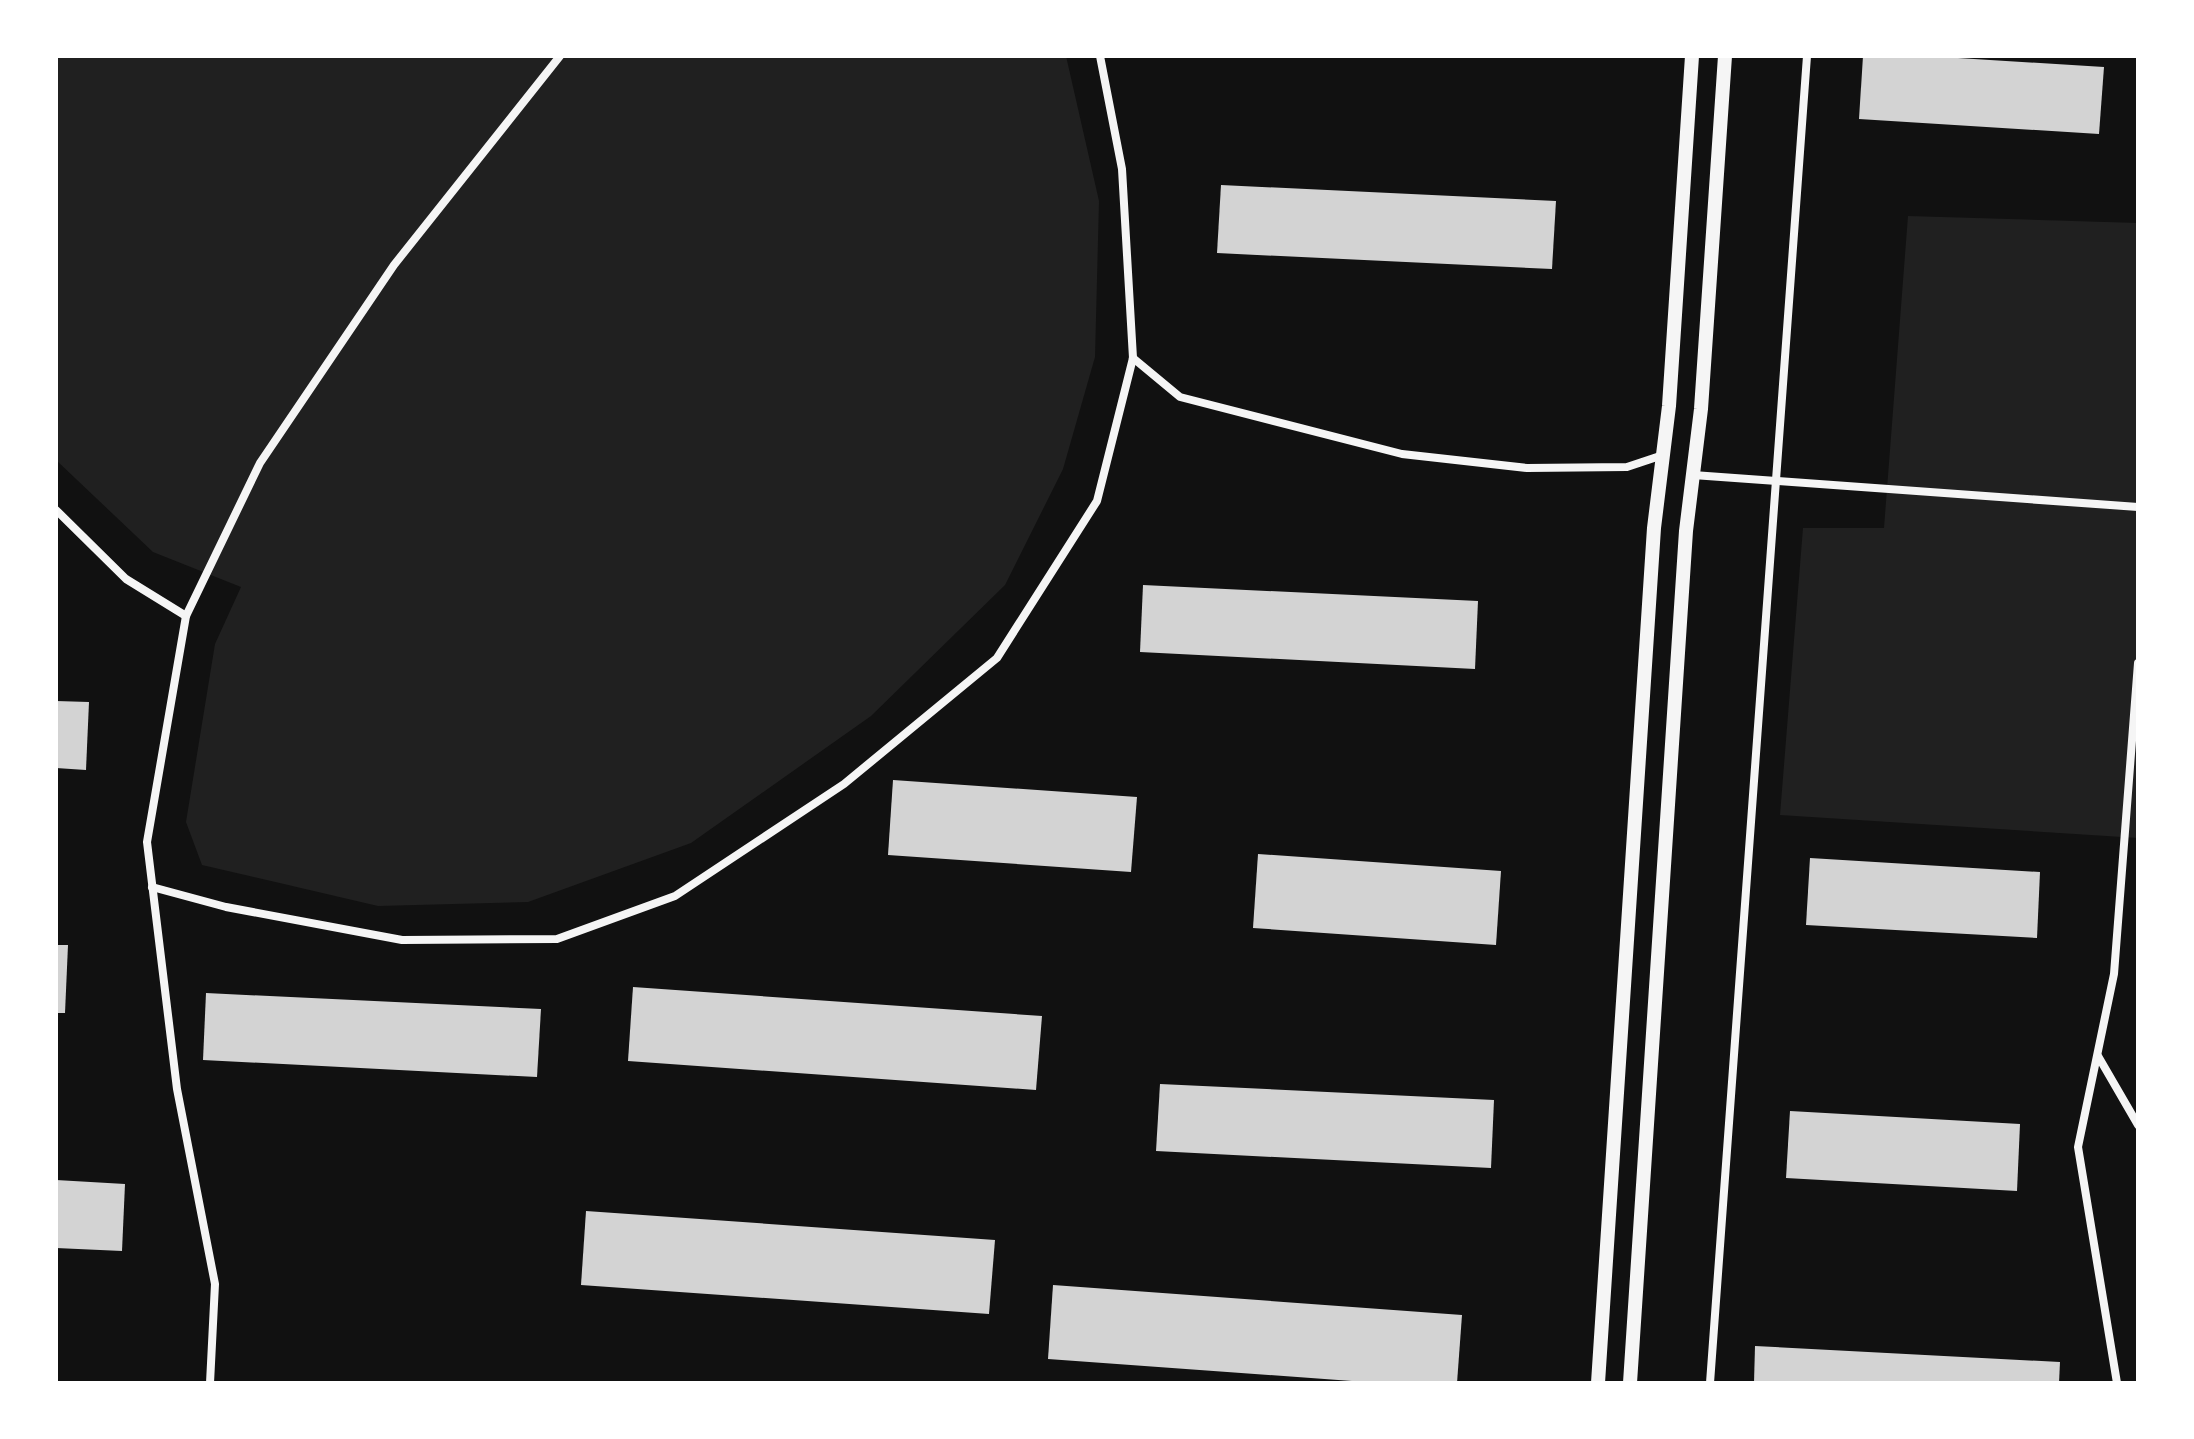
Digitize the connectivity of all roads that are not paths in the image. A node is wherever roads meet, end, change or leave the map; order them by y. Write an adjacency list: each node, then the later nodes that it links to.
1 (560, 56): 12 (street)
2 (1100, 56): 6 (street)
3 (1692, 56): 7 (street)
4 (1725, 56): 8 (street)
5 (1807, 56): 9 (street)
6 (1133, 358): 7 (street); 14 (street)
7 (1663, 455): 18 (street)
8 (1693, 475): 9 (street); 19 (street)
9 (1775, 480): 10 (street); 20 (street)
10 (2138, 507)
11 (56, 510): 12 (street)
12 (186, 616): 14 (street)
13 (2138, 663): 15 (street)
14 (152, 887): 17 (street)
15 (2097, 1055): 16 (street); 21 (street)
16 (2138, 1125)
17 (210, 1383)
18 (1598, 1383)
19 (1630, 1383)
20 (1710, 1383)
21 (2117, 1383)

